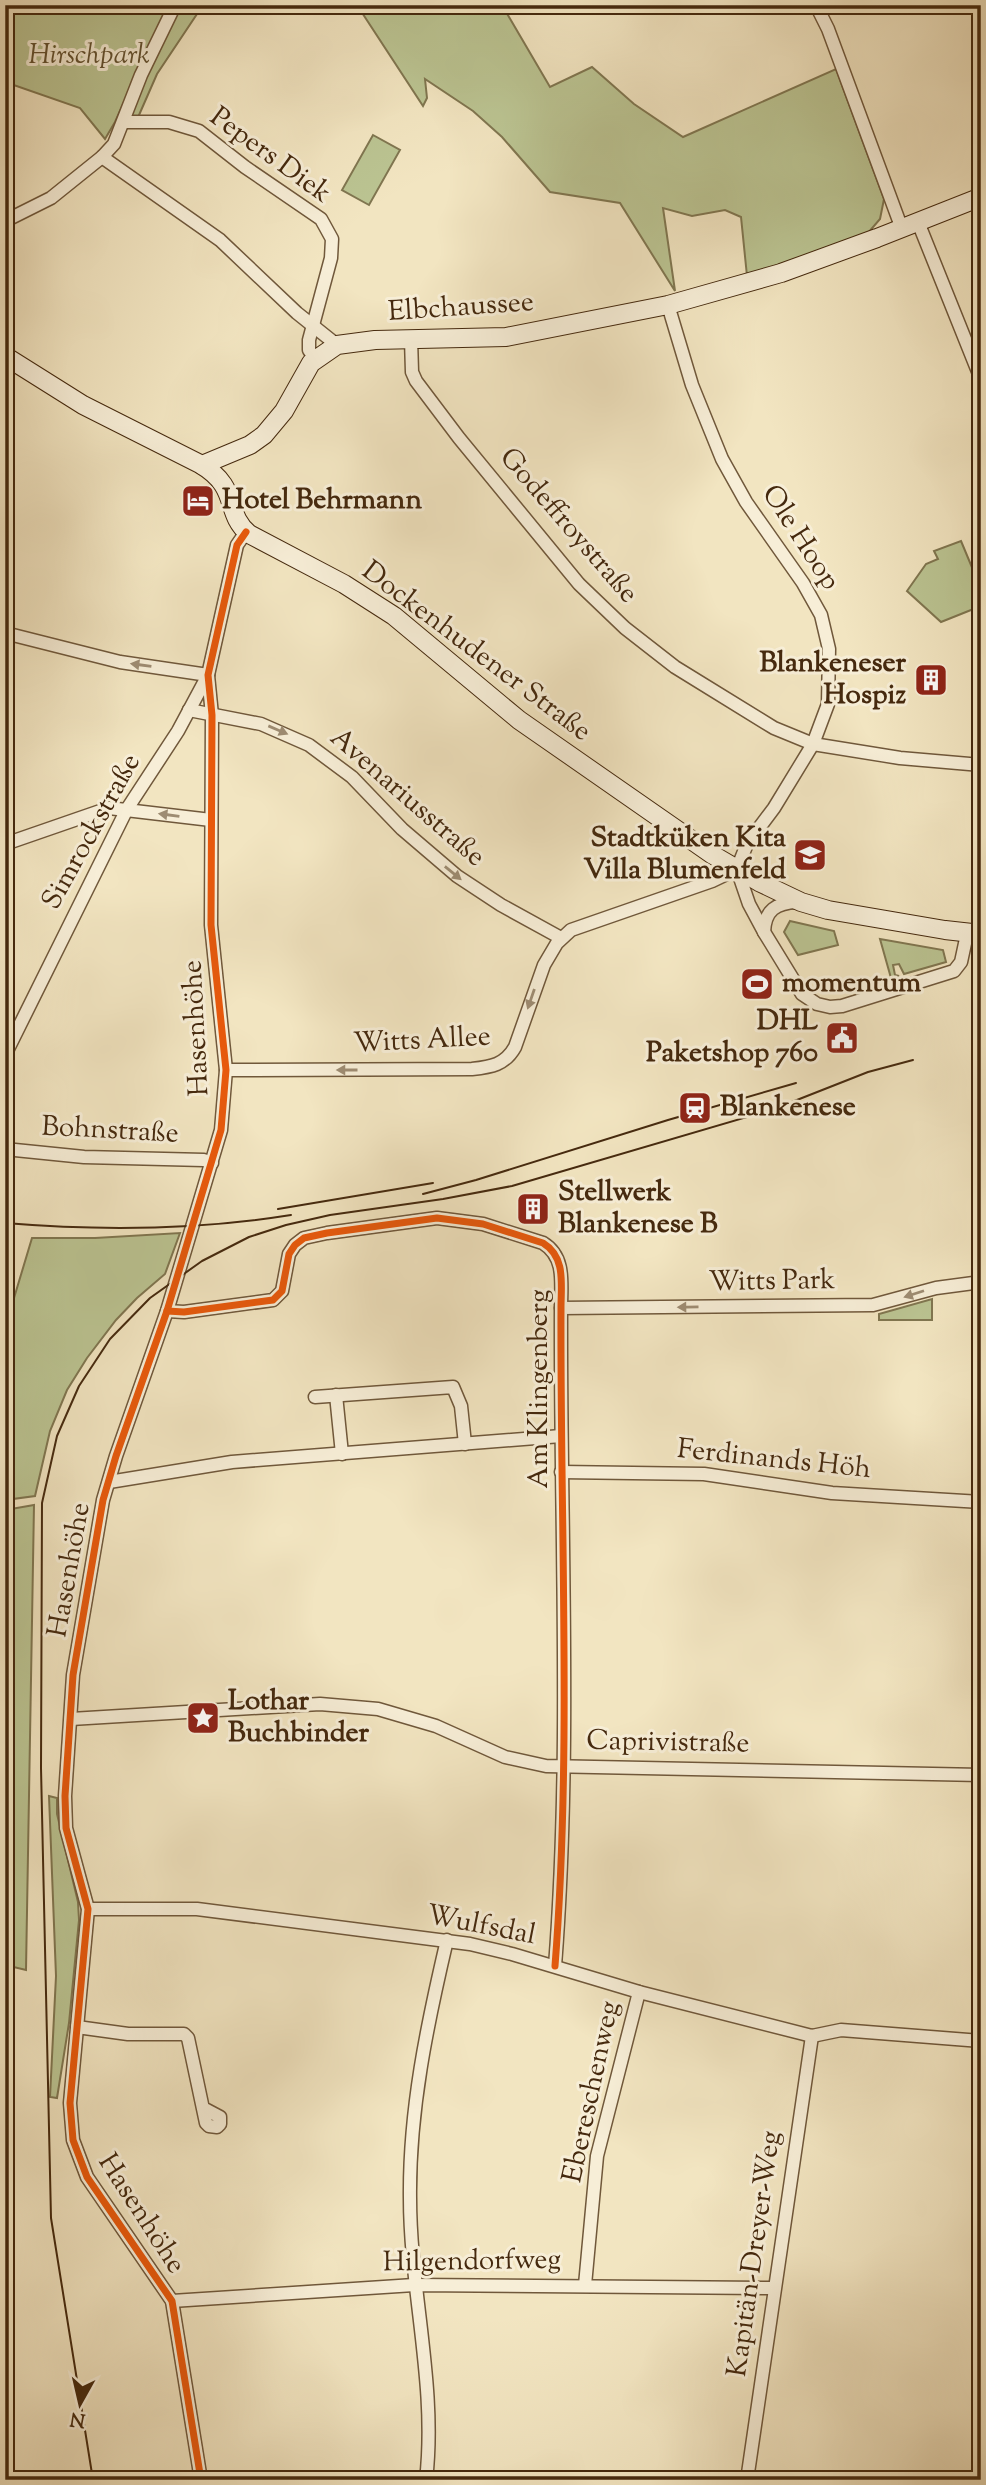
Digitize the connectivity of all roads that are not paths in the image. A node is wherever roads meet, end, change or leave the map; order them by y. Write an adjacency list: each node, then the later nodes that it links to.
1 (175, 5): 3 (street)
2 (816, 5): 7 (street)
3 (124, 122): 4 (street); 9 (street, Pepers Diek)
4 (102, 157): 6 (street); 9 (street)
5 (981, 197): 7 (main road, Elbchaussee)
6 (5, 221)
7 (910, 225): 8 (main road, Elbchaussee); 14 (street)
8 (668, 305): 10 (main road, Elbchaussee); 21 (street, Ole Hoop)
9 (313, 326): 11 (street); 13 (street, Pepers Diek)
10 (411, 339): 11 (main road, Elbchaussee); 21 (street, Godeffroystraße)
11 (337, 345): 13 (main road, Elbchaussee)
12 (5, 356): 15 (main road)
13 (315, 359): 15 (main road, Elbchaussee)
14 (981, 379)
15 (202, 466): 16 (main road)
16 (246, 532): 18 (street, Hasenhöhe); 26 (main road, Dockenhudener Straße)
17 (5, 633): 18 (street, one-way to 17)
18 (208, 675): 19 (street, Simrockstraße); 20 (street, Hasenhöhe)
19 (189, 710): 20 (street); 23 (street, Simrockstraße)
20 (212, 715): 24 (street, Hasenhöhe); 30 (street, Avenariusstraße, one-way to 30)
21 (813, 744): 22 (street, Godeffroystraße); 26 (street, Ole Hoop)
22 (981, 765)
23 (127, 809): 24 (street, one-way to 23); 25 (street); 31 (street, Simrockstraße)
24 (211, 821): 32 (street, Hasenhöhe)
25 (5, 844)
26 (737, 869): 27 (main road, Dockenhudener Straße); 28 (street); 30 (street)
27 (801, 902): 28 (street); 29 (main road, Dockenhudener Straße)
28 (764, 932): 29 (street)
29 (976, 935)
30 (561, 938): 32 (street, Witts Allee, one-way to 32)
31 (5, 1055)
32 (226, 1070): 34 (street, Hasenhöhe)
33 (5, 1149): 34 (street, Bohnstraße)
34 (212, 1163): 37 (street, Hasenhöhe)
35 (981, 1282): 36 (street, Witts Park, one-way to 36)
36 (561, 1308): 37 (street, Am Klingenberg); 40 (street, Am Klingenberg)
37 (167, 1311): 44 (street, Hasenhöhe)
38 (336, 1395): 39 (street); 41 (street); 42 (street)
39 (315, 1397)
40 (561, 1436): 41 (street); 43 (street, Am Klingenberg)
41 (465, 1444): 42 (street)
42 (342, 1454): 44 (street)
43 (561, 1472): 45 (street, Ferdinands Höh); 47 (street, Am Klingenberg)
44 (109, 1482): 46 (street, Hasenhöhe)
45 (981, 1502)
46 (71, 1719): 47 (street, Caprivistraße); 49 (street, Hasenhöhe)
47 (564, 1766): 48 (street, Caprivistraße); 51 (street, Am Klingenberg)
48 (981, 1775)
49 (88, 1909): 50 (street, Wulfsdal); 53 (street, Hasenhöhe)
50 (447, 1940): 51 (street, Wulfsdal); 57 (street)
51 (555, 1966): 52 (street, Wulfsdal)
52 (639, 1992): 54 (street, Wulfsdal); 58 (street, Ebereschenweg)
53 (77, 2027): 56 (street); 60 (street, Hasenhöhe)
54 (812, 2036): 55 (street, Wulfsdal); 59 (street, Kapitän-Dreyer-Weg)
55 (981, 2041)
56 (202, 2108)
57 (414, 2285): 58 (street, Hilgendorfweg); 60 (street, Hilgendorfweg); 62 (street)
58 (585, 2285): 59 (street, Hilgendorfweg)
59 (774, 2288): 63 (street, Kapitän-Dreyer-Weg)
60 (172, 2301): 61 (street, Hasenhöhe)
61 (201, 2480)
62 (426, 2480)
63 (747, 2480)

